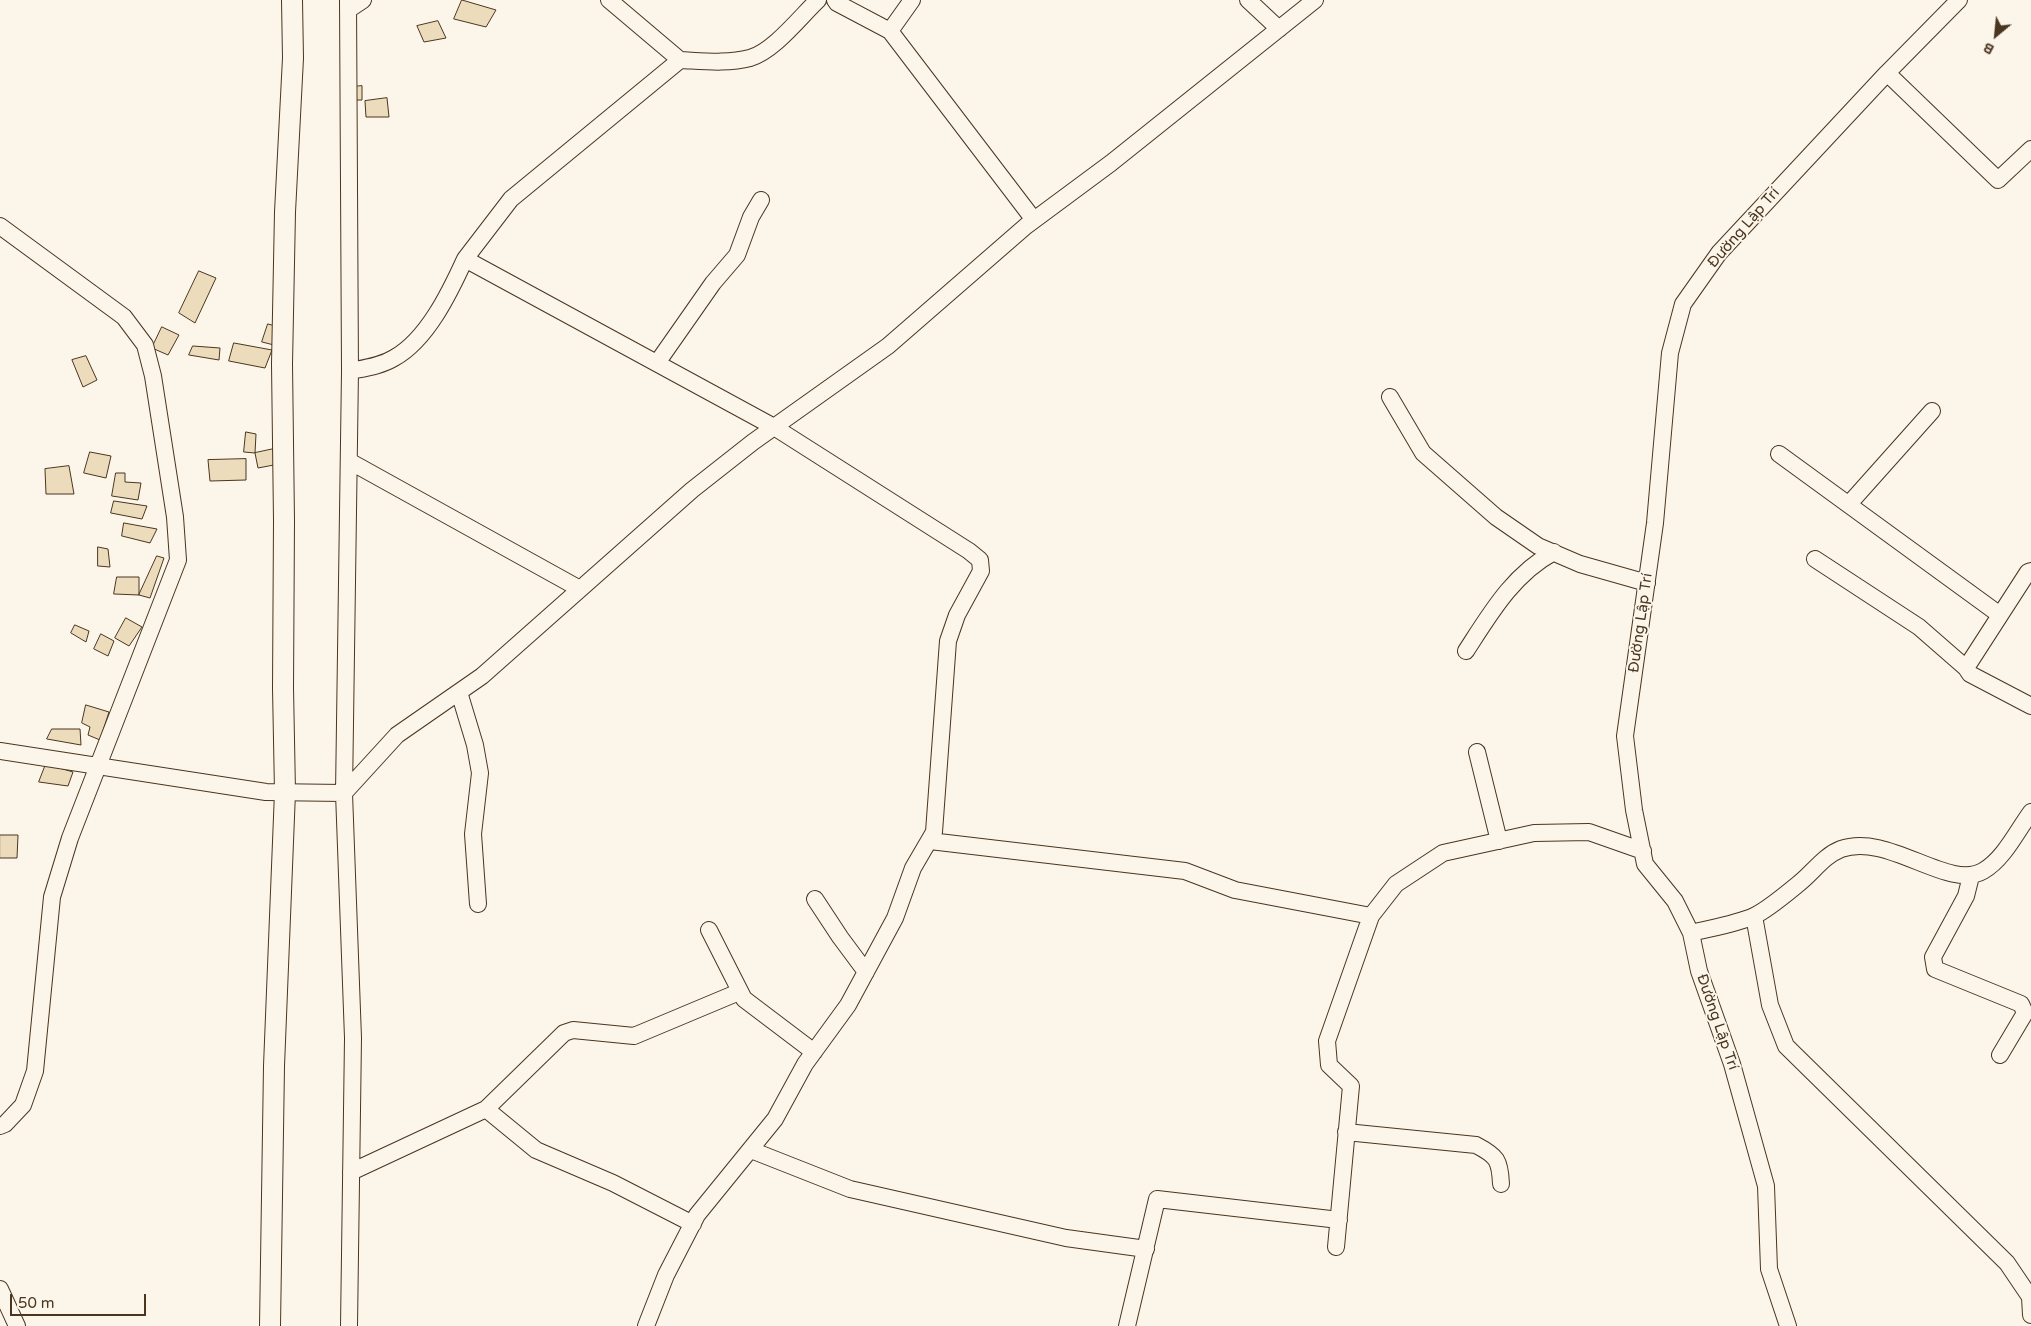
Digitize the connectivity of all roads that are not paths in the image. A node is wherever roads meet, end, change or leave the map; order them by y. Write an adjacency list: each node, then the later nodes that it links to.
1 (292, 0): 41 (street)
2 (363, 0): 10 (street)
3 (610, 0): 13 (street)
4 (818, 0): 13 (street)
5 (835, 0): 12 (street)
6 (912, 0): 12 (street)
7 (1248, 0): 11 (street)
8 (1315, 0): 11 (street)
9 (1959, 0): 14 (street, Đường Lập Trí)
10 (348, 5): 21 (street)
11 (1279, 29): 17 (street)
12 (890, 31): 17 (street)
13 (680, 60): 19 (street)
14 (1887, 73): 15 (street); 31 (street, Đường Lập Trí)
15 (2031, 150)
16 (761, 200): 20 (street)
17 (1034, 220): 24 (street)
18 (0, 226): 40 (street)
19 (465, 259): 20 (street); 21 (street)
20 (657, 363): 24 (street)
21 (350, 371): 26 (street)
22 (1390, 397): 28 (street)
23 (1932, 411): 27 (street)
24 (774, 427): 32 (street); 44 (street)
25 (1779, 454): 27 (street)
26 (349, 461): 32 (street); 42 (street)
27 (1849, 504): 33 (street)
28 (1554, 552): 31 (street); 34 (street)
29 (1815, 559): 35 (street)
30 (2031, 571): 33 (street)
31 (1647, 583): 46 (street, Đường Lập Trí)
32 (580, 589): 36 (street)
33 (2000, 615): 35 (street)
34 (1466, 651)
35 (1966, 668): 37 (street)
36 (459, 692): 42 (street); 49 (street)
37 (2031, 706)
38 (0, 751): 40 (street)
39 (1478, 752): 45 (street)
40 (99, 766): 41 (street); 59 (street)
41 (285, 792): 42 (street); 71 (street)
42 (344, 793): 62 (street)
43 (2031, 812): 47 (street)
44 (930, 841): 50 (street); 54 (street)
45 (1499, 841): 46 (street); 50 (street)
46 (1643, 851): 53 (street, Đường Lập Trí)
47 (1971, 876): 51 (street); 57 (street)
48 (814, 900): 54 (street)
49 (478, 904)
50 (1371, 916): 60 (street)
51 (1754, 916): 53 (street); 69 (street)
52 (710, 930): 55 (street)
53 (1691, 933): 75 (street, Đường Lập Trí)
54 (866, 972): 56 (street)
55 (739, 992): 56 (street); 58 (street)
56 (814, 1052): 61 (street)
57 (2000, 1055)
58 (486, 1110): 62 (street); 65 (street)
59 (0, 1126)
60 (1346, 1132): 63 (street); 64 (street)
61 (751, 1150): 65 (street); 67 (street)
62 (351, 1172): 72 (street)
63 (1501, 1184)
64 (1338, 1220): 66 (street); 67 (street)
65 (693, 1224): 73 (street)
66 (1336, 1248)
67 (1146, 1249): 74 (street)
68 (0, 1289): 70 (street)
69 (2031, 1314)
70 (17, 1326)
71 (270, 1326)
72 (349, 1326)
73 (646, 1326)
74 (1128, 1326)
75 (1788, 1326)

